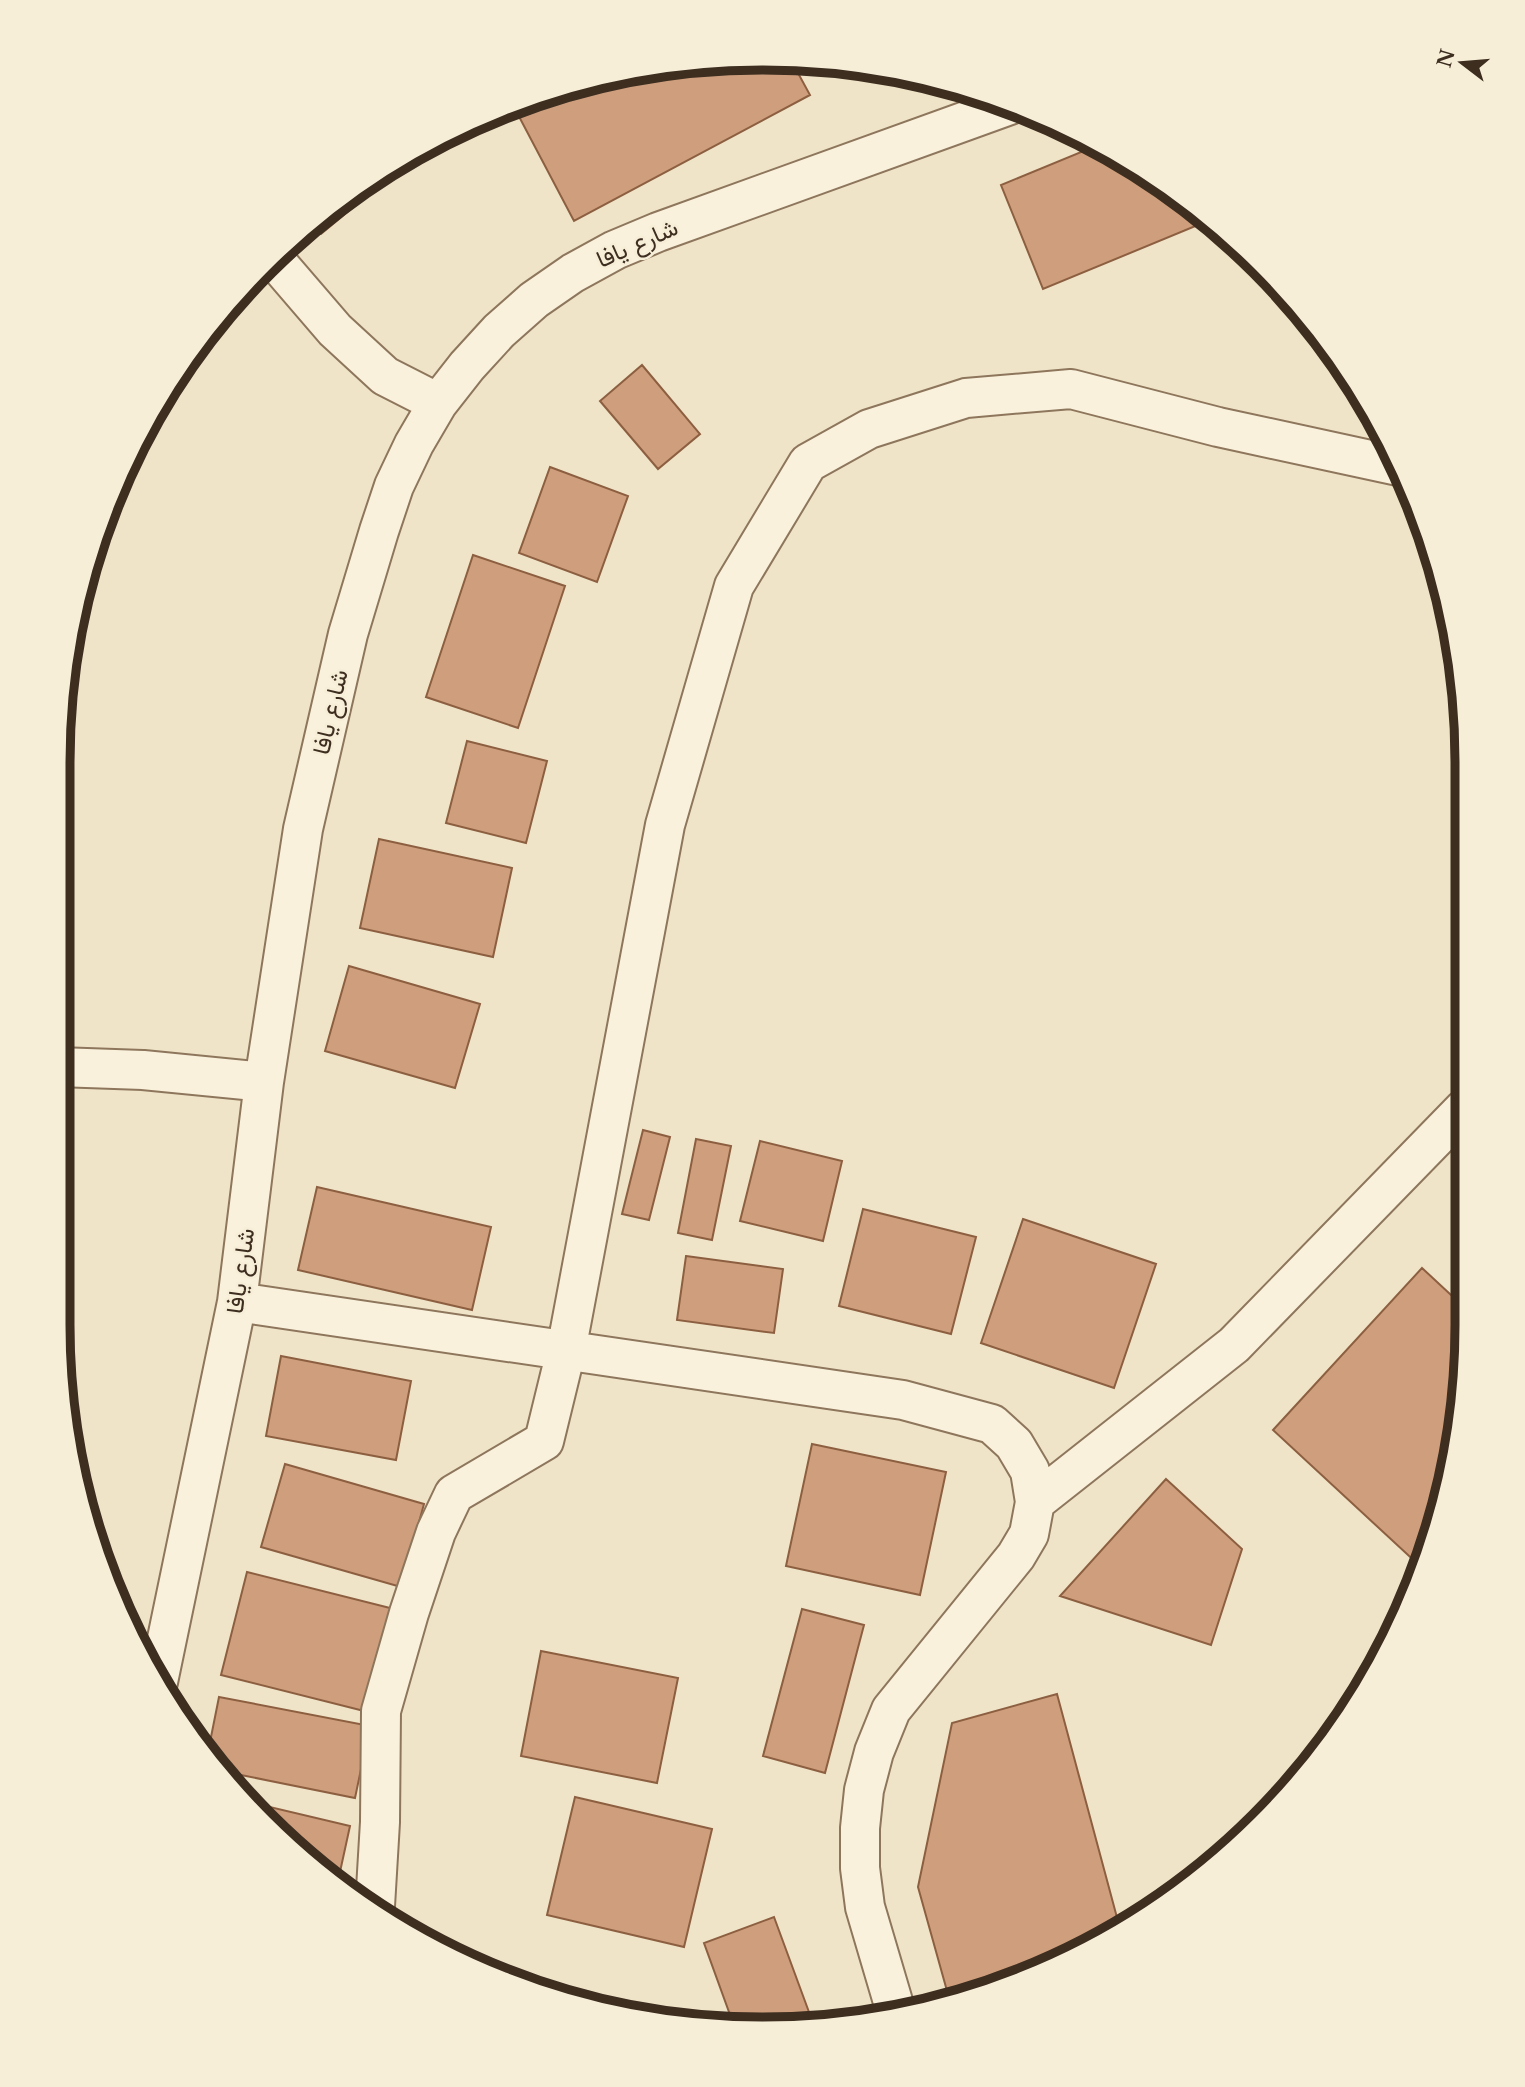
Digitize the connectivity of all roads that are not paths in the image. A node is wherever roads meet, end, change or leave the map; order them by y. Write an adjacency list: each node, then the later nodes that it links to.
1 (980, 106): 3 (street, شارع يافا)
2 (280, 266): 3 (street)
3 (438, 403): 6 (street, شارع يافا)
4 (1387, 464): 9 (street)
5 (70, 1067): 6 (street)
6 (264, 1082): 8 (street, شارع يافا)
7 (1455, 1118): 10 (street)
8 (237, 1302): 9 (street); 11 (street, شارع يافا)
9 (566, 1351): 10 (street); 12 (street)
10 (1035, 1502): 13 (street)
11 (161, 1667)
12 (375, 1898)
13 (894, 2005)

